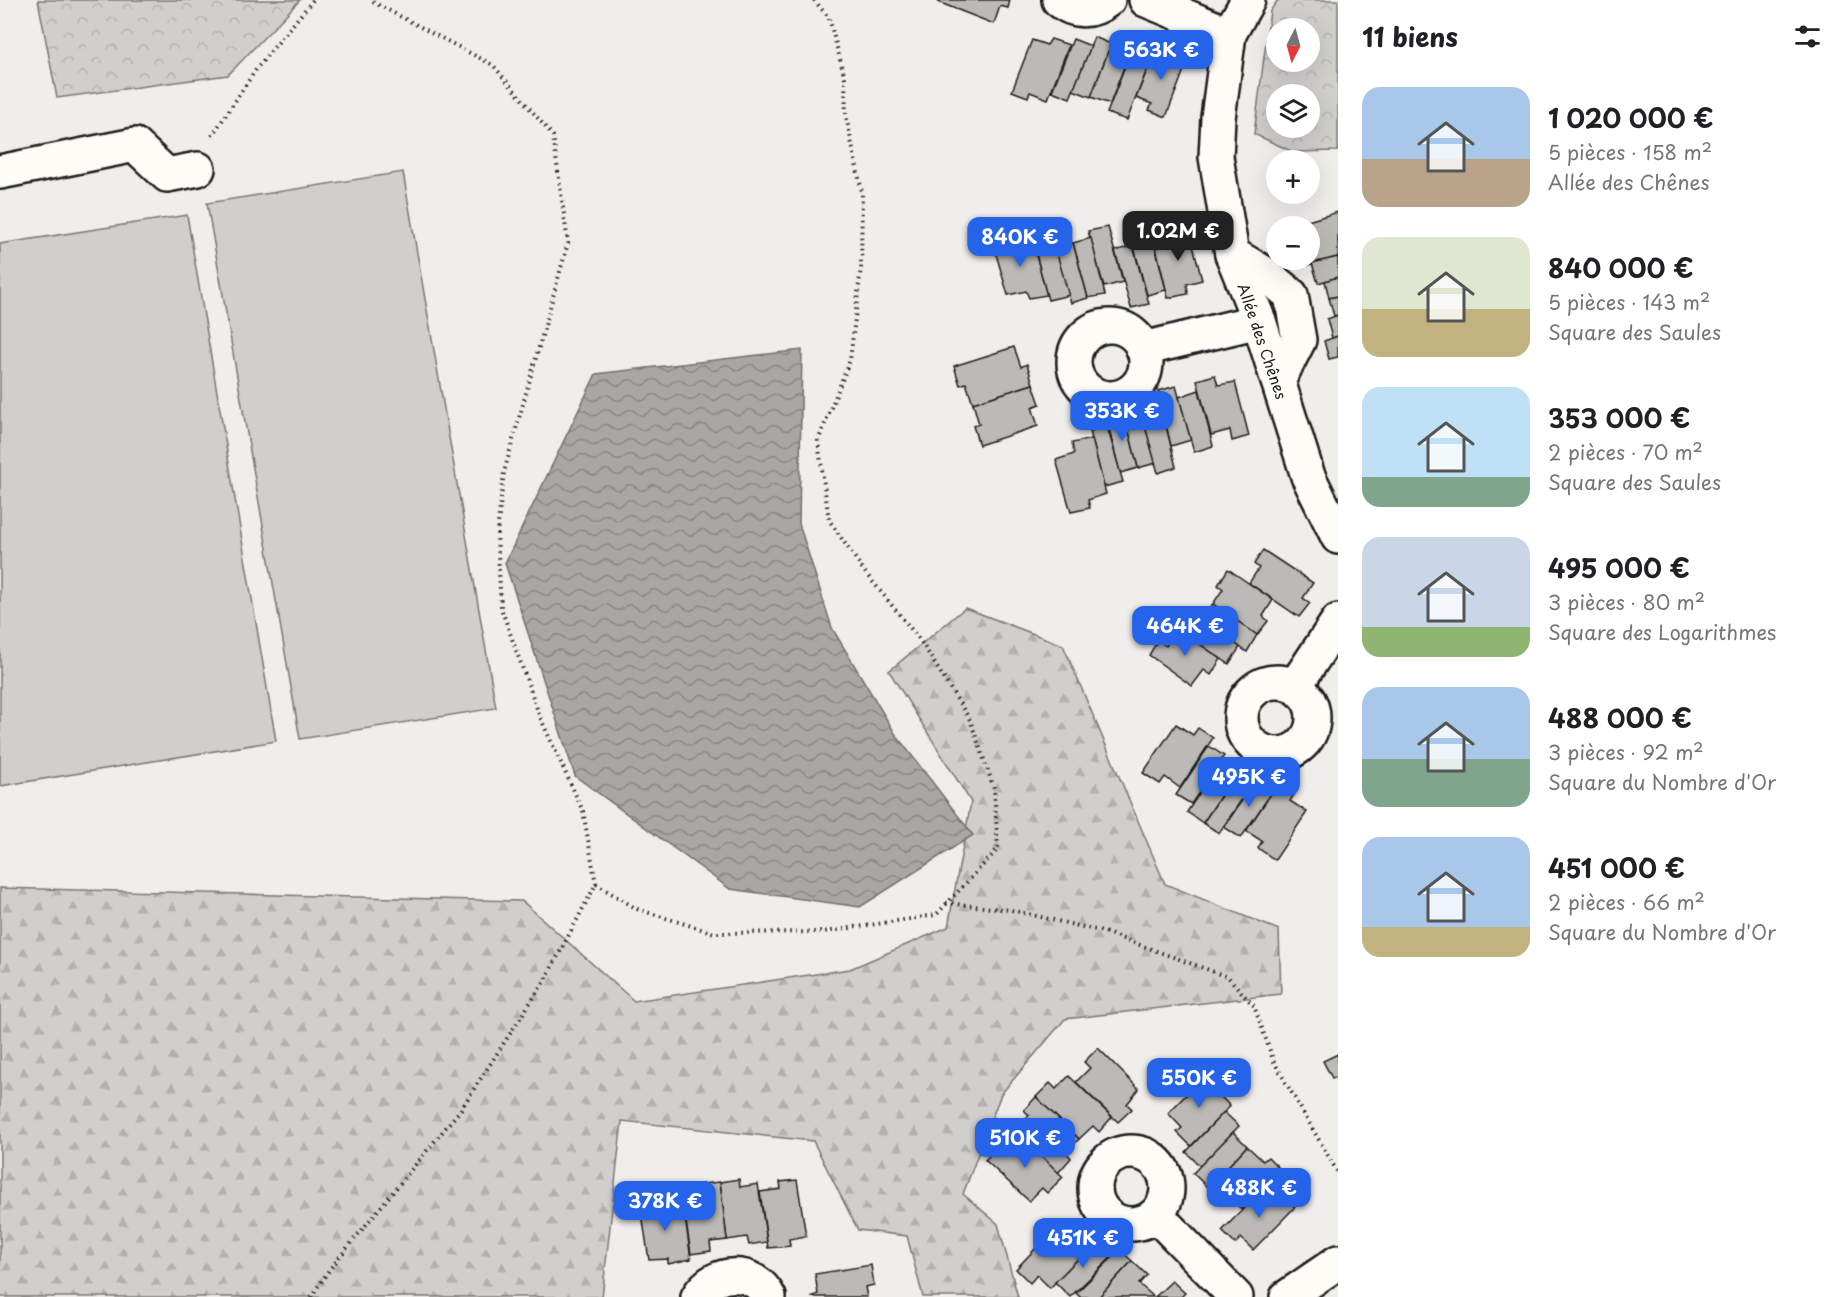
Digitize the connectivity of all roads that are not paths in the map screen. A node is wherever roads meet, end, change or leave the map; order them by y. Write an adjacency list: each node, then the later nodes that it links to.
1 (1059, 0): 2 (street)
2 (1108, 0)
3 (1146, 0): 5 (street)
4 (1248, 0): 5 (street, Allée des Chênes)
5 (1228, 34): 8 (street, Allée des Chênes)
6 (198, 169): 7 (street)
7 (0, 172)
8 (1232, 254): 9 (street, Allée des Chênes); 11 (street)
9 (1259, 321): 10 (street); 11 (street, Allée des Chênes)
10 (1143, 349)
11 (1278, 381): 12 (street, Allée des Chênes)
12 (1338, 537)
13 (1338, 621): 14 (street)
14 (1295, 686)
15 (1156, 1215): 19 (street)
16 (1338, 1262): 20 (street)
17 (698, 1297): 18 (street)
18 (769, 1297)
19 (1236, 1297)
20 (1287, 1297)

